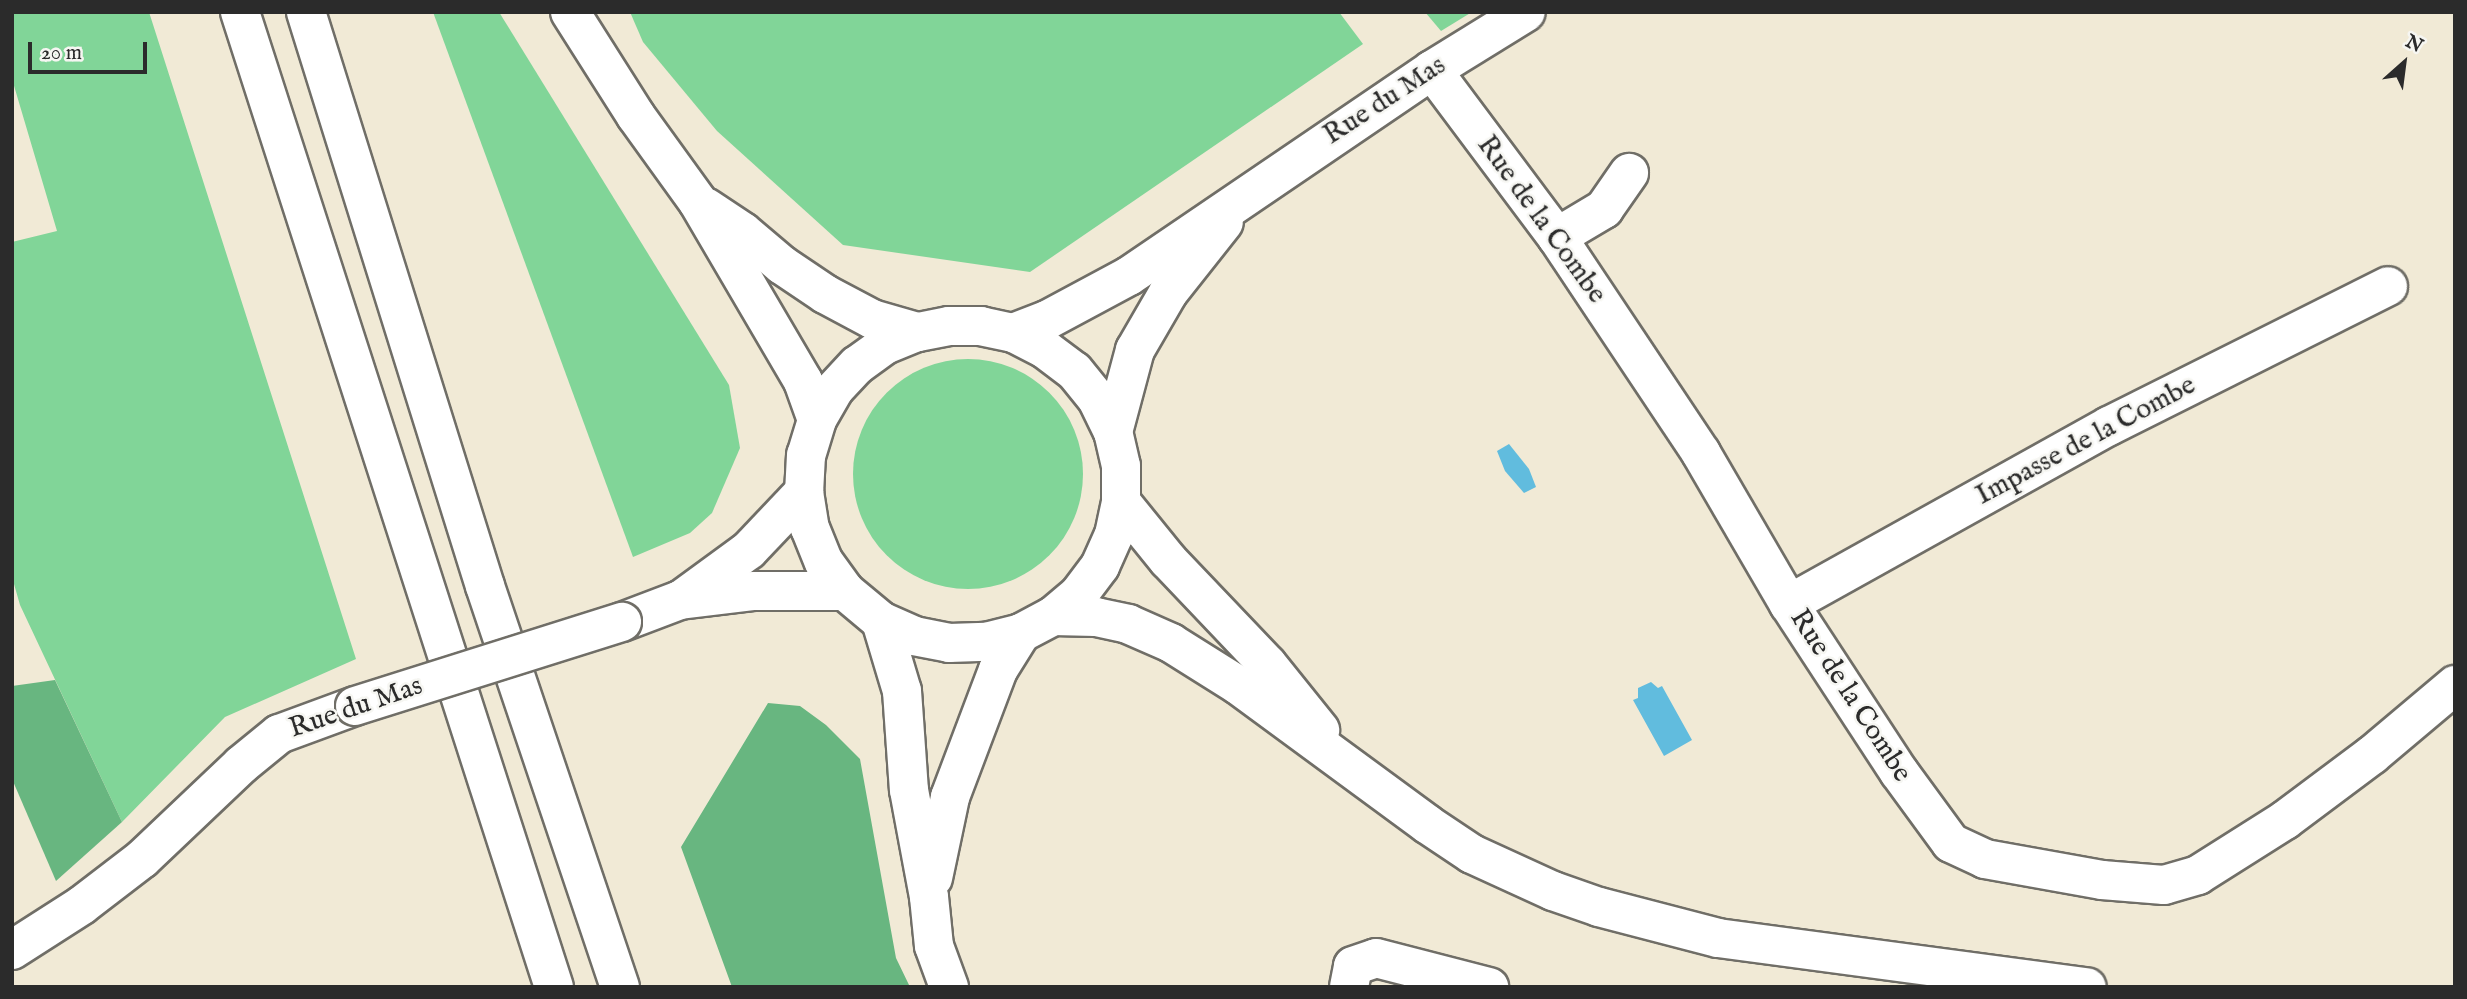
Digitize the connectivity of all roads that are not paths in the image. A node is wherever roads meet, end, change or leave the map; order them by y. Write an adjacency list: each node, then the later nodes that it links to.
1 (240, 12): 26 (main road)
2 (306, 12): 27 (main road)
3 (570, 12): 8 (main road)
4 (1526, 12): 5 (main road, Rue du Mas)
5 (1432, 70): 7 (main road, Rue du Mas); 9 (main road, Rue de la Combe)
6 (1629, 173): 9 (main road)
7 (1247, 193): 12 (main road, Rue du Mas); 14 (main road, Rue du Mas)
8 (698, 202): 11 (main road); 13 (main road)
9 (1557, 237): 19 (main road, Rue de la Combe)
10 (2388, 286): 19 (main road, Impasse de la Combe)
11 (917, 332): 12 (main road); 13 (main road)
12 (1013, 333): 14 (main road)
13 (817, 420): 15 (main road)
14 (1113, 432): 16 (main road)
15 (804, 492): 17 (main road); 18 (main road, Rue du Mas)
16 (1121, 502): 21 (main road); 23 (main road)
17 (845, 592): 18 (main road, Rue du Mas); 20 (main road)
18 (680, 600): 25 (main road, Rue du Mas, bridge)
19 (1789, 604): 22 (main road, Rue de la Combe)
20 (881, 621): 21 (main road); 24 (main road)
21 (1037, 624): 23 (main road); 24 (main road)
22 (2455, 685)
23 (1345, 762): 31 (main road)
24 (929, 897): 28 (main road)
25 (12, 950)
26 (554, 987)
27 (620, 987)
28 (949, 987)
29 (1349, 987): 30 (main road)
30 (1489, 987)
31 (2087, 987)

